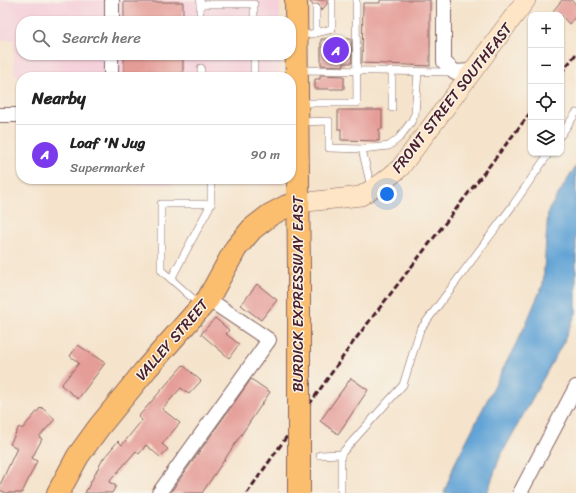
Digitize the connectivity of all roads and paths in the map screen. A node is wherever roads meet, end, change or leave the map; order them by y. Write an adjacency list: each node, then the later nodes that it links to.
1 (112, 0): 9 (street)
2 (296, 0): 12 (main road, BURDICK EXPRESSWAY EAST)
3 (332, 0): 12 (lane)
4 (356, 0): 17 (lane)
5 (444, 0): 23 (street)
6 (526, 0): 23 (street, FRONT STREET SOUTHEAST)
7 (200, 2): 10 (lane); 11 (lane)
8 (316, 8): 12 (lane)
9 (112, 16)
10 (200, 16)
11 (254, 16)
12 (306, 35): 16 (main road, BURDICK EXPRESSWAY EAST)
13 (112, 60): 20 (street)
14 (254, 60): 22 (lane)
15 (201, 68): 21 (lane)
16 (296, 69): 17 (lane); 25 (main road, BURDICK EXPRESSWAY EAST)
17 (356, 70): 18 (lane); 25 (lane)
18 (392, 71): 19 (lane); 24 (lane)
19 (418, 71): 23 (lane); 30 (lane)
20 (111, 72)
21 (201, 72)
22 (254, 72)
23 (463, 72): 30 (street, FRONT STREET SOUTHEAST)
24 (392, 108)
25 (296, 112): 31 (lane); 35 (main road, BURDICK EXPRESSWAY EAST)
26 (576, 113): 29 (lane)
27 (0, 115): 28 (street)
28 (16, 115)
29 (564, 131)
30 (405, 145): 31 (lane); 34 (street, FRONT STREET SOUTHEAST)
31 (362, 149): 34 (lane)
32 (547, 156): 41 (lane)
33 (211, 184): 36 (lane)
34 (372, 190): 35 (street, FRONT STREET SOUTHEAST)
35 (298, 203): 38 (main road, VALLEY STREET); 45 (main road, BURDICK EXPRESSWAY EAST, bridge)
36 (211, 204): 37 (lane); 37 (lane)
37 (171, 279): 38 (lane)
38 (205, 302): 43 (main road, VALLEY STREET); 44 (street)
39 (576, 387): 40 (street)
40 (571, 405): 47 (street)
41 (341, 454): 42 (lane); 46 (lane)
42 (320, 455)
43 (58, 493)
44 (159, 493)
45 (299, 493)
46 (341, 493)
47 (520, 493)

